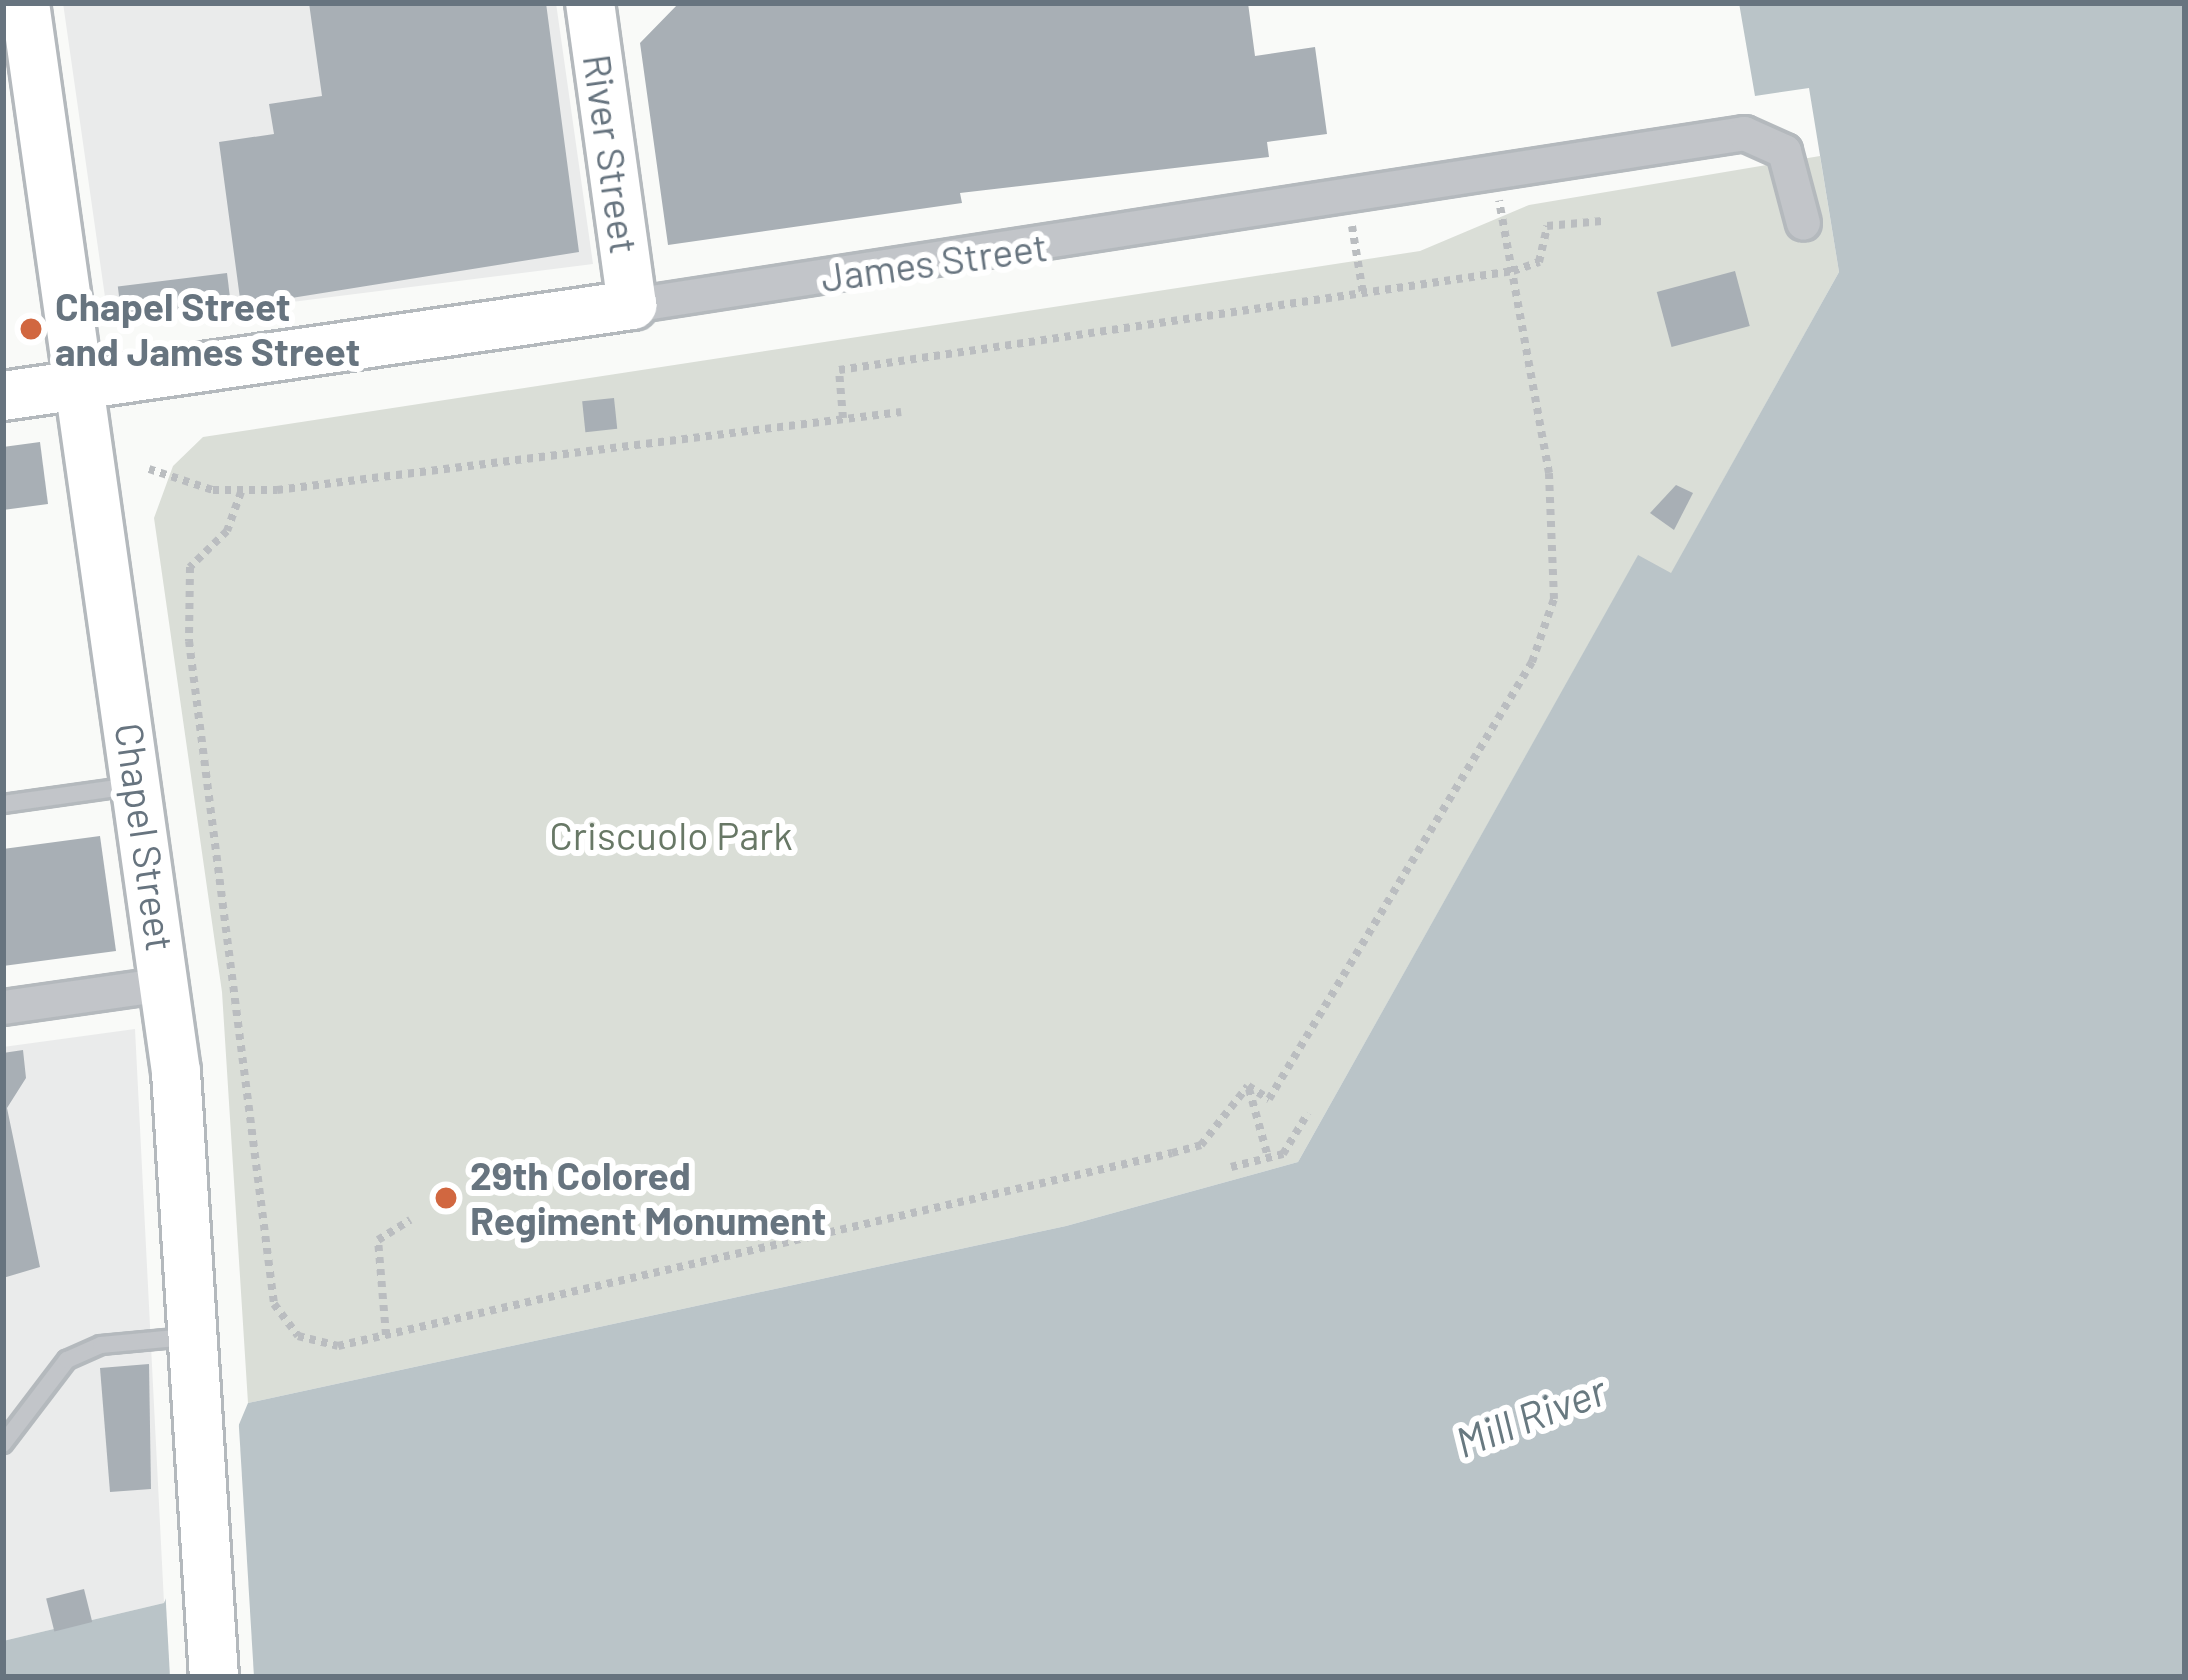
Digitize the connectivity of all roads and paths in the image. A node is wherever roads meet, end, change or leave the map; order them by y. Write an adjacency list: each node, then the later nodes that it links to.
1 (25, 3): 10 (main road, Chapel Street)
2 (590, 3): 9 (main road, River Street)
3 (1494, 173): 4 (street, James Street); 6 (street, James Street); 7 (path)
4 (1348, 201): 8 (path); 9 (street, James Street)
5 (1602, 221): 7 (path)
6 (1803, 223)
7 (1513, 271): 8 (path); 20 (path)
8 (1363, 293): 13 (path)
9 (632, 304): 10 (main road, James Street)
10 (81, 390): 11 (main road, James Street); 16 (main road, Chapel Street)
11 (3, 396)
12 (901, 412): 13 (path)
13 (843, 418): 15 (path)
14 (149, 469): 15 (path)
15 (241, 492): 26 (path)
16 (137, 785): 17 (lane); 18 (main road, Chapel Street)
17 (3, 804)
18 (164, 984): 19 (street); 25 (main road, Chapel Street)
19 (3, 1007)
20 (1248, 1087): 22 (path); 26 (path)
21 (1307, 1113): 22 (path)
22 (1268, 1157): 23 (path)
23 (1231, 1167)
24 (410, 1220): 26 (path)
25 (194, 1336): 27 (lane); 28 (main road, Chapel Street)
26 (386, 1336)
27 (3, 1444)
28 (214, 1677)

